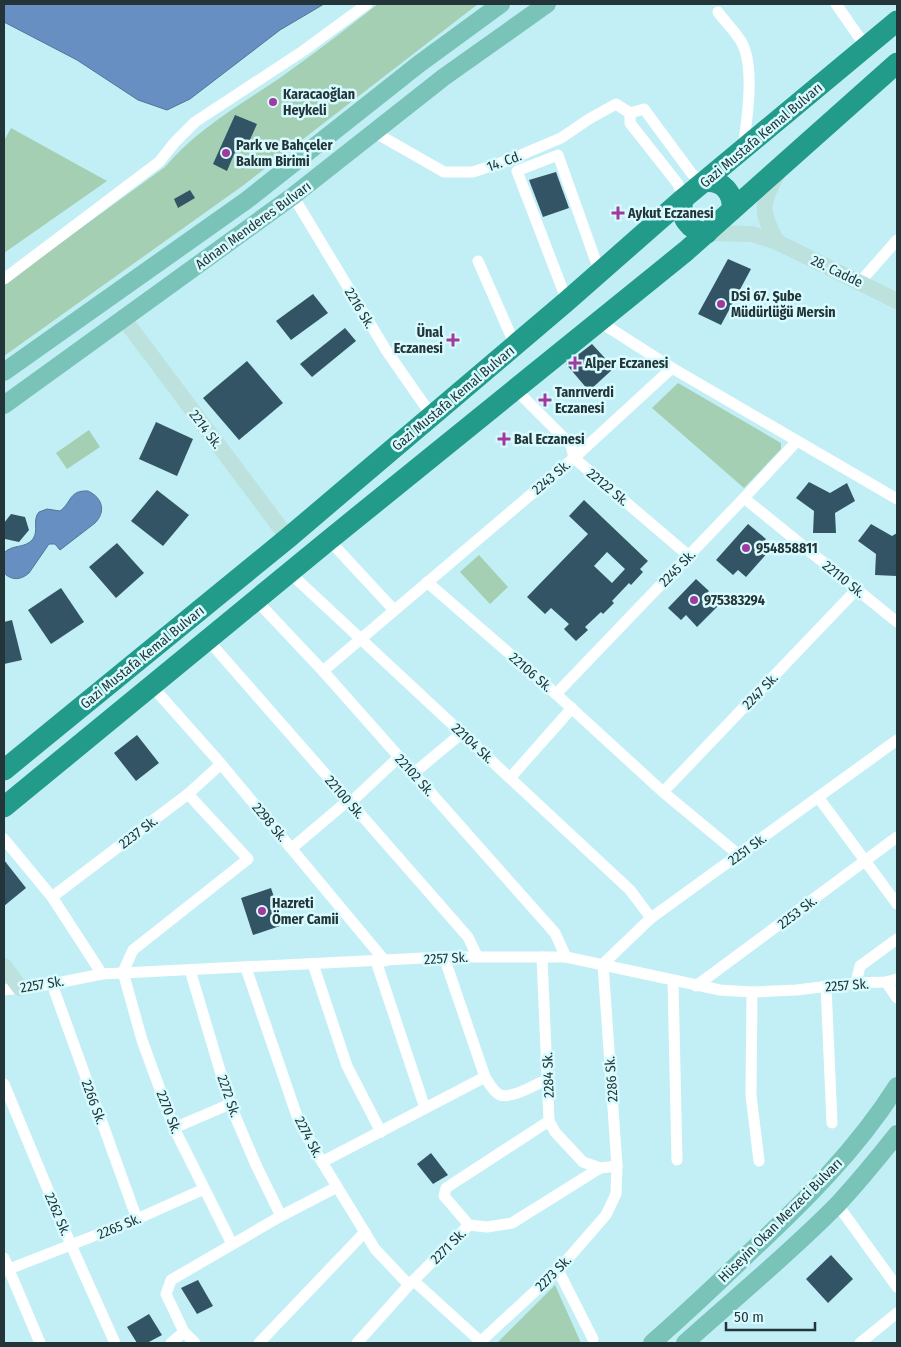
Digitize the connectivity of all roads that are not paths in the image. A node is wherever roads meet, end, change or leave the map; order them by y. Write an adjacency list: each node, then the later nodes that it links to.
1 (367, 4): 23 (street)
2 (501, 4): 31 (main road, Adnan Menderes Bulvarı)
3 (547, 4): 10 (main road, Adnan Menderes Bulvarı)
4 (836, 4): 7 (street)
5 (718, 12): 11 (street)
6 (897, 21): 7 (highway, Gazi Mustafa Kemal Bulvarı)
7 (866, 47): 11 (highway, Gazi Mustafa Kemal Bulvarı)
8 (897, 63): 12 (highway, Gazi Mustafa Kemal Bulvarı)
9 (630, 113): 10 (street, 14. Cd.); 13 (street, 14. Cd.); 15 (street)
10 (374, 132): 14 (main road, Adnan Menderes Bulvarı)
11 (742, 150): 13 (highway, Gazi Mustafa Kemal Bulvarı)
12 (781, 168): 16 (highway, Gazi Mustafa Kemal Bulvarı); 20 (street)
13 (704, 182): 15 (highway, Gazi Mustafa Kemal Bulvarı); 16 (highway)
14 (293, 196): 27 (main road, Adnan Menderes Bulvarı); 34 (street, 2216 Sk.)
15 (683, 199): 17 (highway); 22 (highway, Gazi Mustafa Kemal Bulvarı)
16 (732, 210): 17 (highway, Gazi Mustafa Kemal Bulvarı); 18 (street)
17 (707, 232): 18 (street, 28. Cadde); 28 (highway, Gazi Mustafa Kemal Bulvarı)
18 (752, 234): 20 (street, 28. Cadde)
19 (897, 240): 24 (street)
20 (777, 242): 24 (street, 28. Cadde)
21 (478, 261): 29 (street)
22 (600, 273): 26 (highway, Gazi Mustafa Kemal Bulvarı); 26 (street)
23 (4, 279)
24 (860, 282): 25 (street, 28. Cadde)
25 (897, 301)
26 (567, 302): 29 (highway, Gazi Mustafa Kemal Bulvarı)
27 (124, 319): 33 (main road, Adnan Menderes Bulvarı); 39 (street, 2214 Sk.)
28 (600, 322): 30 (street); 32 (highway, Gazi Mustafa Kemal Bulvarı)
29 (515, 346): 34 (highway, Gazi Mustafa Kemal Bulvarı)
30 (672, 368): 35 (street); 36 (street, 2243 Sk.)
31 (4, 372)
32 (515, 389): 36 (street, 22122 Sk.); 40 (highway, Gazi Mustafa Kemal Bulvarı)
33 (4, 405)
34 (432, 416): 39 (highway, Gazi Mustafa Kemal Bulvarı)
35 (797, 441): 37 (street, 2245 Sk.); 38 (street)
36 (574, 458): 41 (street, 22122 Sk.); 43 (street, 2243 Sk.)
37 (744, 498): 41 (street, 2245 Sk.); 44 (street, 22110 Sk.)
38 (897, 499)
39 (288, 538): 58 (highway, Gazi Mustafa Kemal Bulvarı)
40 (329, 540): 42 (highway, Gazi Mustafa Kemal Bulvarı); 46 (street)
41 (689, 556): 52 (street, 2245 Sk.)
42 (290, 573): 45 (highway, Gazi Mustafa Kemal Bulvarı); 48 (street, 22104 Sk.)
43 (427, 582): 46 (street); 52 (street, 22106 Sk.)
44 (857, 589): 47 (street, 22110 Sk.); 61 (street, 2247 Sk.)
45 (256, 600): 49 (highway, Gazi Mustafa Kemal Bulvarı); 50 (street, 22102 Sk.)
46 (394, 610): 48 (street)
47 (897, 622)
48 (361, 639): 50 (street); 54 (street, 22104 Sk.)
49 (208, 640): 51 (highway, Gazi Mustafa Kemal Bulvarı); 64 (street, 22100 Sk.)
50 (323, 671): 56 (street, 22102 Sk.)
51 (151, 686): 57 (street, 2298 Sk.); 65 (highway, Gazi Mustafa Kemal Bulvarı)
52 (556, 694): 53 (street, 22106 Sk.)
53 (572, 708): 60 (street); 61 (street, 22106 Sk.)
54 (462, 733): 59 (street); 60 (street, 22104 Sk.)
55 (897, 740): 63 (street, 2251 Sk.)
56 (399, 756): 59 (street, 22102 Sk.); 64 (street)
57 (221, 764): 62 (street, 2237 Sk.); 68 (street, 2298 Sk.)
58 (4, 770)
59 (414, 773): 78 (street, 22102 Sk.)
60 (510, 778): 73 (street, 22104 Sk.)
61 (662, 792): 69 (street, 22106 Sk.)
62 (188, 794): 71 (street, 2237 Sk.); 85 (street)
63 (818, 798): 69 (street, 2251 Sk.); 70 (street)
64 (350, 803): 68 (street); 75 (street, 22100 Sk.)
65 (4, 807)
66 (897, 837): 70 (street, 2253 Sk.)
67 (4, 839): 71 (street)
68 (292, 848): 79 (street, 2298 Sk.)
69 (739, 855): 73 (street, 2251 Sk.)
70 (866, 860): 72 (street); 92 (street, 2253 Sk.)
71 (52, 897): 86 (street)
72 (897, 904)
73 (651, 918): 81 (street, 2251 Sk.)
74 (897, 939): 90 (street)
75 (477, 956): 76 (street, 2257 Sk.); 77 (street, 2257 Sk.)
76 (444, 957): 79 (street, 2257 Sk.); 98 (street)
77 (542, 957): 78 (street, 2257 Sk.); 99 (street, 2284 Sk.)
78 (566, 957): 81 (street, 2257 Sk.)
79 (381, 961): 80 (street, 2257 Sk.); 103 (street)
80 (313, 964): 83 (street, 2257 Sk.); 107 (street)
81 (604, 964): 88 (street, 2257 Sk.); 113 (street, 2286 Sk.)
82 (4, 966): 94 (street)
83 (246, 968): 84 (street, 2257 Sk.); 112 (street, 2274 Sk.)
84 (190, 970): 85 (street, 2257 Sk.); 102 (street, 2272 Sk.)
85 (123, 972): 86 (street, 2257 Sk.); 106 (street, 2270 Sk.)
86 (102, 974): 91 (street, 2257 Sk.)
87 (897, 979): 89 (street, 2257 Sk.)
88 (673, 981): 92 (street, 2257 Sk.); 110 (street)
89 (886, 982): 90 (street, 2257 Sk.); 97 (street)
90 (856, 983): 93 (street, 2257 Sk.)
91 (52, 984): 94 (street, 2257 Sk.); 121 (street, 2266 Sk.)
92 (696, 986): 96 (street, 2257 Sk.)
93 (826, 986): 96 (street, 2257 Sk.); 105 (street)
94 (20, 988): 95 (street, 2257 Sk.)
95 (4, 990)
96 (752, 992): 111 (street)
97 (897, 998)
98 (485, 1077): 99 (street); 103 (street)
99 (548, 1079): 104 (street, 2284 Sk.)
100 (4, 1084): 125 (street, 2262 Sk.)
101 (897, 1086): 141 (main road, Hüseyin Okan Merzeci Bulvarı)
102 (230, 1104): 106 (street); 120 (street, 2272 Sk.)
103 (425, 1108): 107 (street)
104 (549, 1121): 115 (street); 122 (street)
105 (832, 1122)
106 (174, 1128): 117 (street, 2270 Sk.)
107 (380, 1132): 112 (street)
108 (897, 1134): 114 (main road, Hüseyin Okan Merzeci Bulvarı)
109 (897, 1143): 114 (street)
110 (677, 1160)
111 (759, 1161)
112 (322, 1162): 116 (street, 2274 Sk.)
113 (617, 1166): 115 (street, 2271 Sk.); 118 (street, 2286 Sk.)
114 (872, 1166): 119 (main road, Hüseyin Okan Merzeci Bulvarı)
115 (600, 1168): 122 (street, 2271 Sk.)
116 (337, 1187): 120 (street); 123 (street, 2274 Sk.)
117 (204, 1189): 121 (street, 2265 Sk.); 124 (street, 2270 Sk.)
118 (616, 1194): 128 (street, 2273 Sk.)
119 (837, 1204): 130 (street); 142 (main road, Hüseyin Okan Merzeci Bulvarı)
120 (281, 1216): 124 (street)
121 (137, 1219): 125 (street, 2265 Sk.)
122 (469, 1225): 129 (street, 2271 Sk.)
123 (365, 1232): 129 (street, 2274 Sk.); 139 (street)
124 (232, 1244): 132 (street)
125 (72, 1245): 127 (street, 2265 Sk.); 136 (street, 2262 Sk.)
126 (4, 1258): 127 (street)
127 (6, 1270): 135 (street)
128 (558, 1270): 133 (street); 134 (street, 2273 Sk.)
129 (412, 1283): 134 (street, 2274 Sk.); 140 (street, 2271 Sk.)
130 (897, 1286)
131 (897, 1313): 143 (street)
132 (184, 1332): 137 (street); 138 (street)
133 (593, 1338)
134 (480, 1342)
135 (40, 1343)
136 (115, 1343)
137 (171, 1343)
138 (195, 1343)
139 (259, 1343)
140 (357, 1343)
141 (652, 1343)
142 (685, 1343)
143 (860, 1343)

